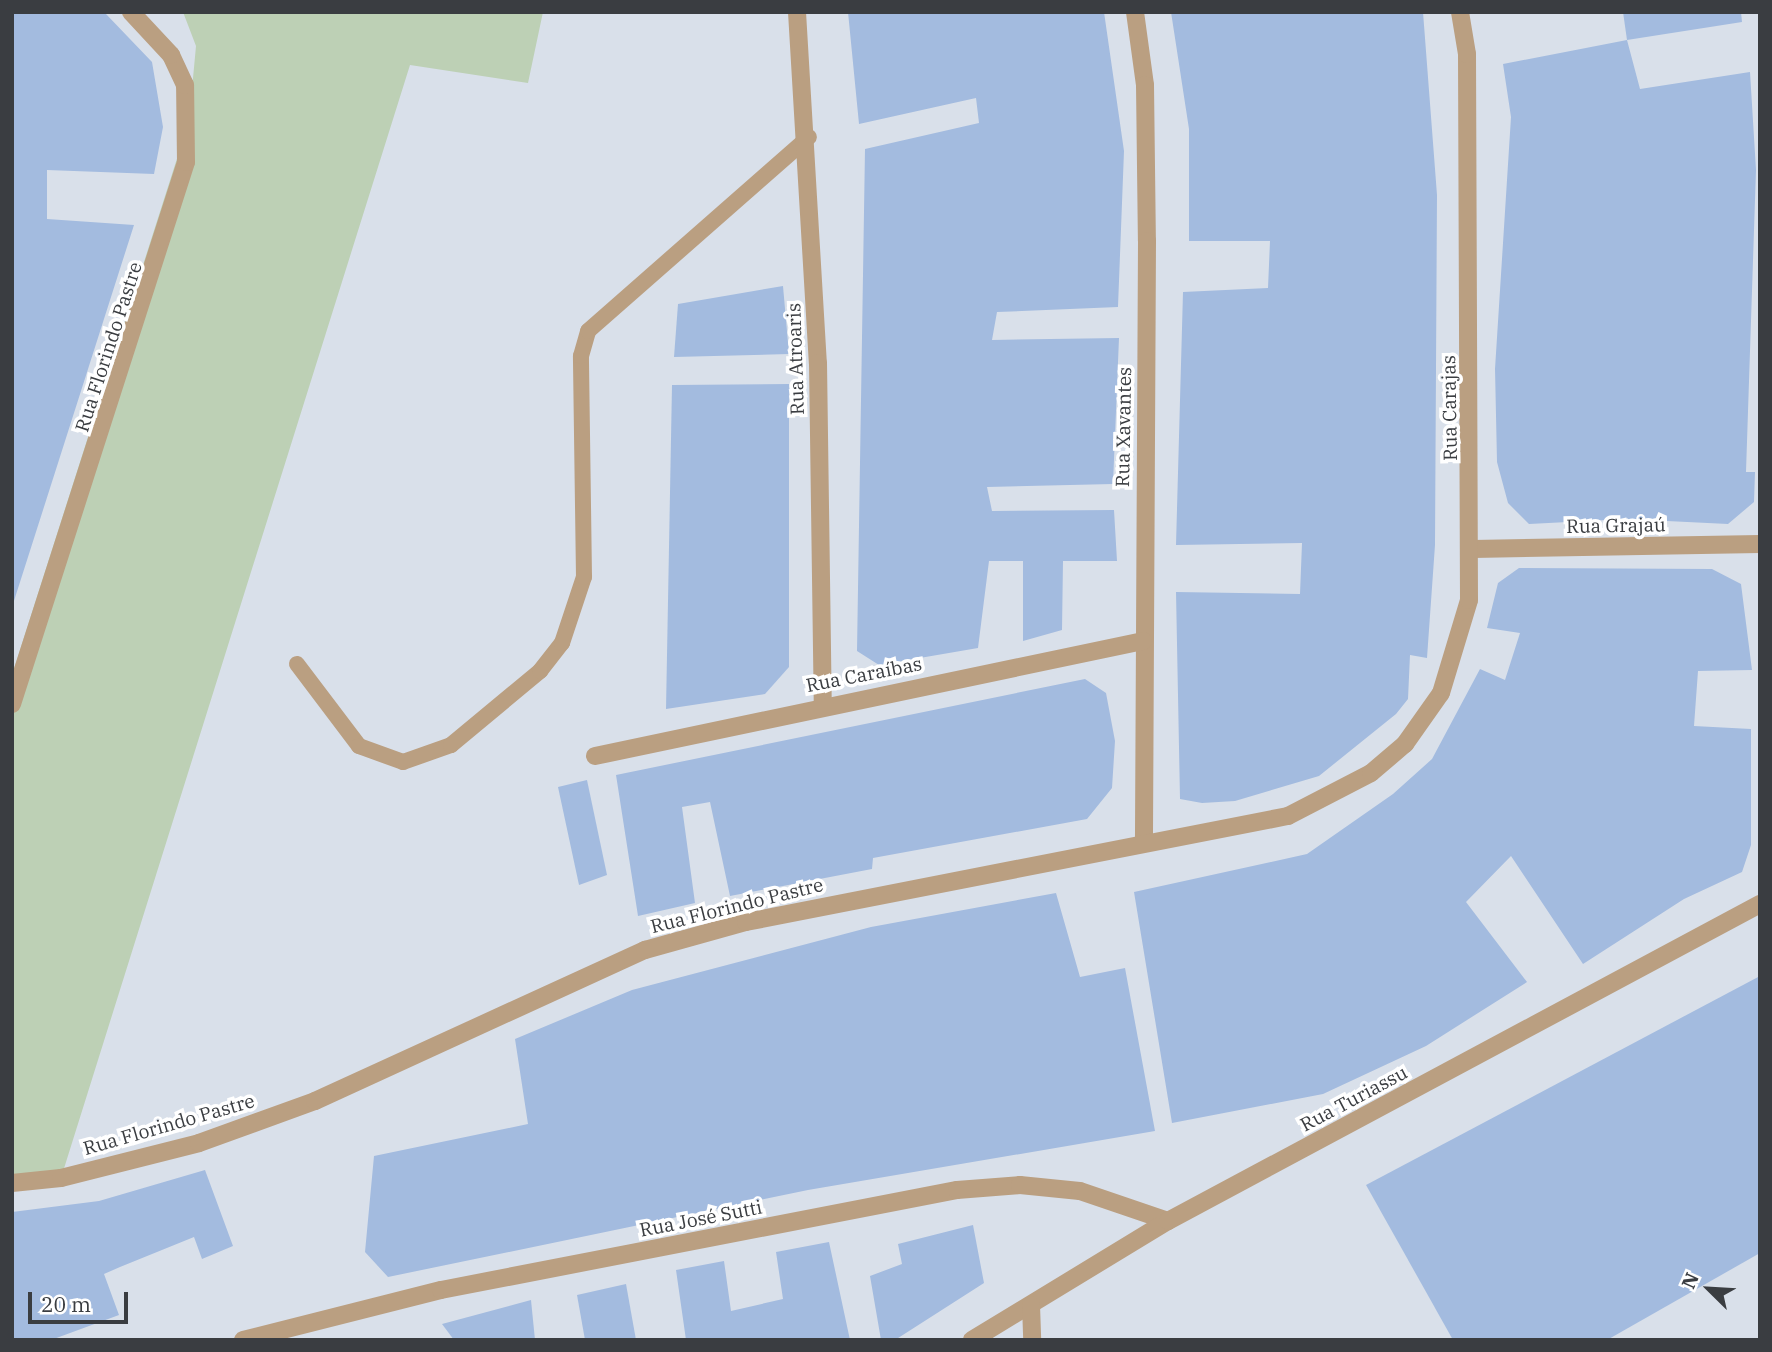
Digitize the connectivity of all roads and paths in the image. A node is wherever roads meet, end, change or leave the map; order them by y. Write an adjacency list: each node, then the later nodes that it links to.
1 (131, 12): 10 (street, Rua Florindo Pastre)
2 (797, 12): 5 (street, Rua Atroaris)
3 (1135, 12): 8 (street, Rua Xavantes)
4 (1460, 12): 7 (street, Rua Carajas)
5 (809, 137): 9 (lane); 11 (street, Rua Atroaris)
6 (1760, 544): 7 (street, Rua Grajaú)
7 (1473, 549): 13 (street, Rua Carajas)
8 (1143, 641): 11 (street, Rua Caraíbas); 14 (street, Rua Xavantes)
9 (297, 664)
10 (12, 704)
11 (823, 704): 12 (street, Rua Caraíbas)
12 (595, 757)
13 (1371, 773): 14 (street, Rua Florindo Pastre)
14 (1144, 843): 16 (street, Rua Florindo Pastre)
15 (1760, 904): 17 (street, Rua Turiassu)
16 (12, 1183)
17 (1168, 1221): 18 (street, Rua Turiassu); 19 (street, Rua José Sutti)
18 (1031, 1305): 20 (street, Rua Turiassu); 21 (street)
19 (243, 1340)
20 (972, 1340)
21 (1032, 1340)

